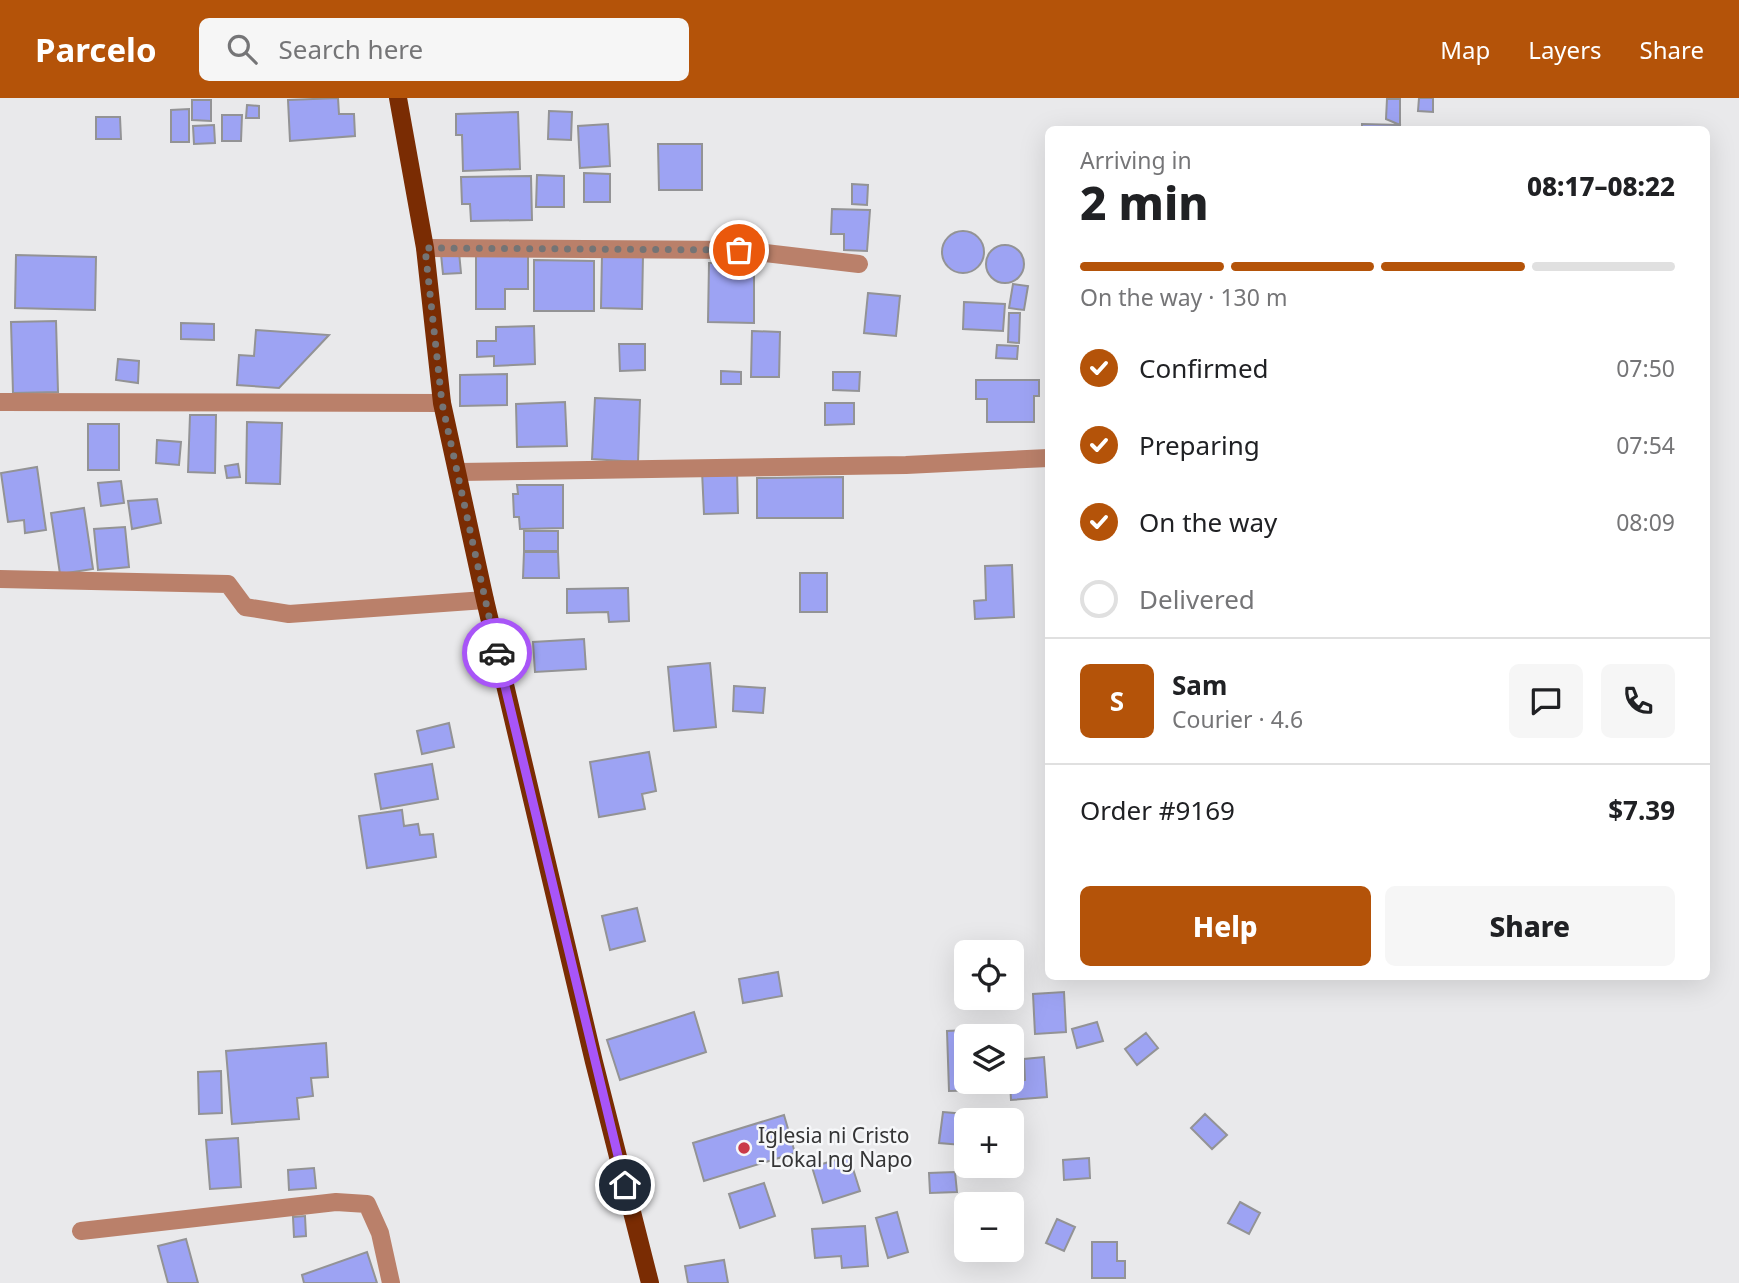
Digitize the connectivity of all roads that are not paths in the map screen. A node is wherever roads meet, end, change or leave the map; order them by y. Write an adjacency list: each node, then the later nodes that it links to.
1 (398, 98): 2 (main road)
2 (425, 248): 3 (street); 5 (main road)
3 (859, 264)
4 (0, 402): 5 (street)
5 (442, 403): 7 (main road)
6 (1045, 458): 7 (street)
7 (459, 472): 9 (main road)
8 (0, 579): 9 (street)
9 (485, 600): 12 (main road)
10 (80, 1231): 11 (street)
11 (391, 1283)
12 (650, 1283)

